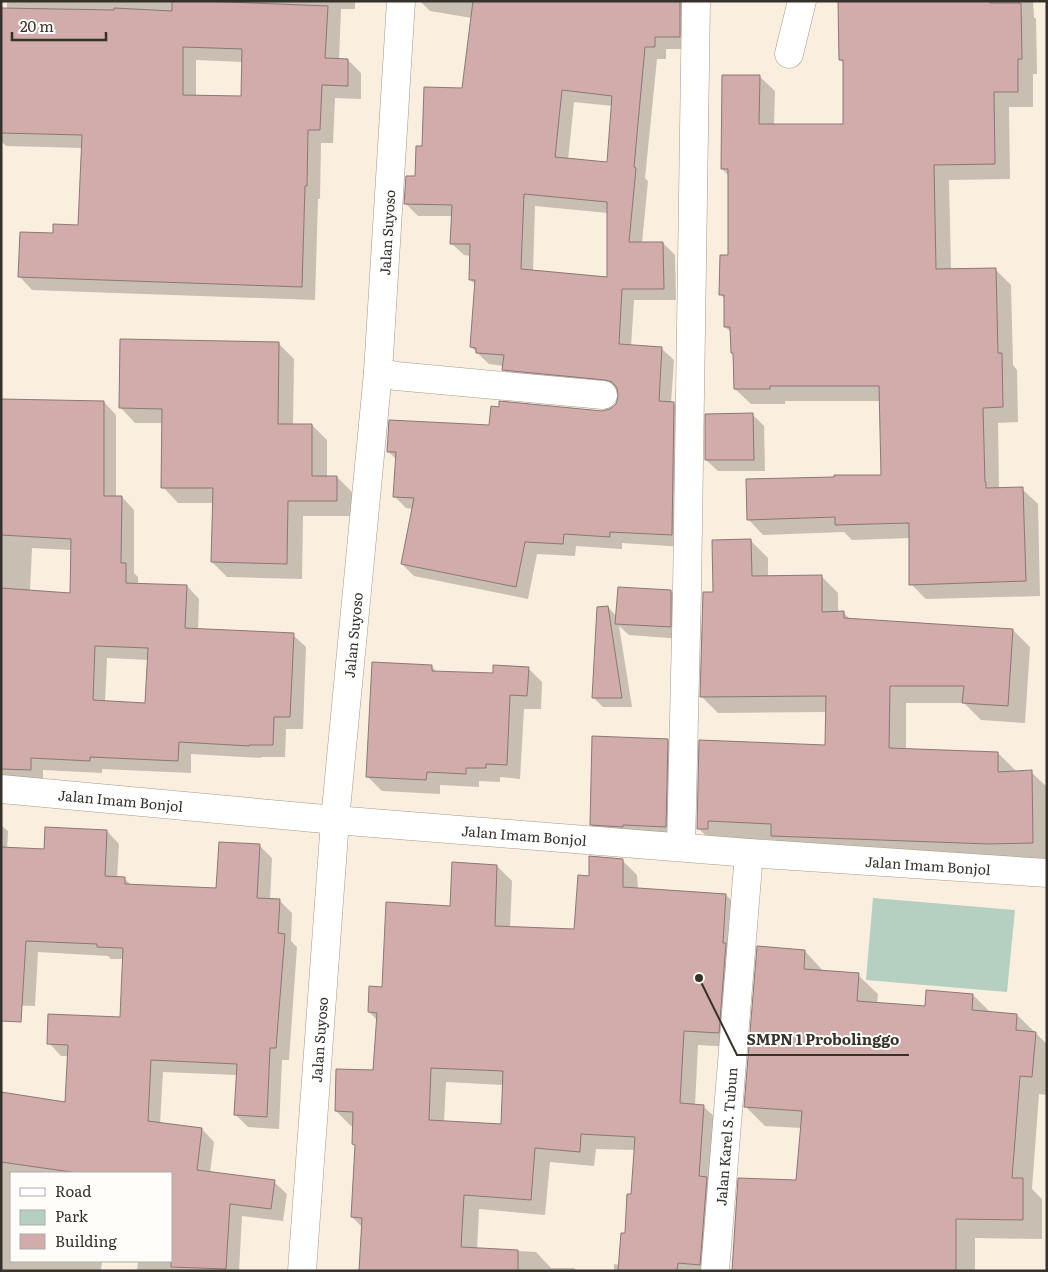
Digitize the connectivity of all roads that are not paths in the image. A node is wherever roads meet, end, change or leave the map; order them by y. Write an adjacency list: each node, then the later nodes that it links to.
1 (402, 1): 5 (street, Jalan Suyoso)
2 (696, 1): 9 (street)
3 (802, 1): 4 (street)
4 (789, 54)
5 (378, 372): 6 (street); 8 (street, Jalan Suyoso)
6 (603, 396)
7 (1, 789): 8 (street, Jalan Imam Bonjol)
8 (334, 820): 9 (street, Jalan Imam Bonjol); 12 (street, Jalan Suyoso)
9 (681, 847): 10 (street, Jalan Imam Bonjol)
10 (749, 853): 11 (street, Jalan Imam Bonjol); 13 (street, Jalan Karel S. Tubun)
11 (1047, 873)
12 (302, 1271)
13 (716, 1271)

